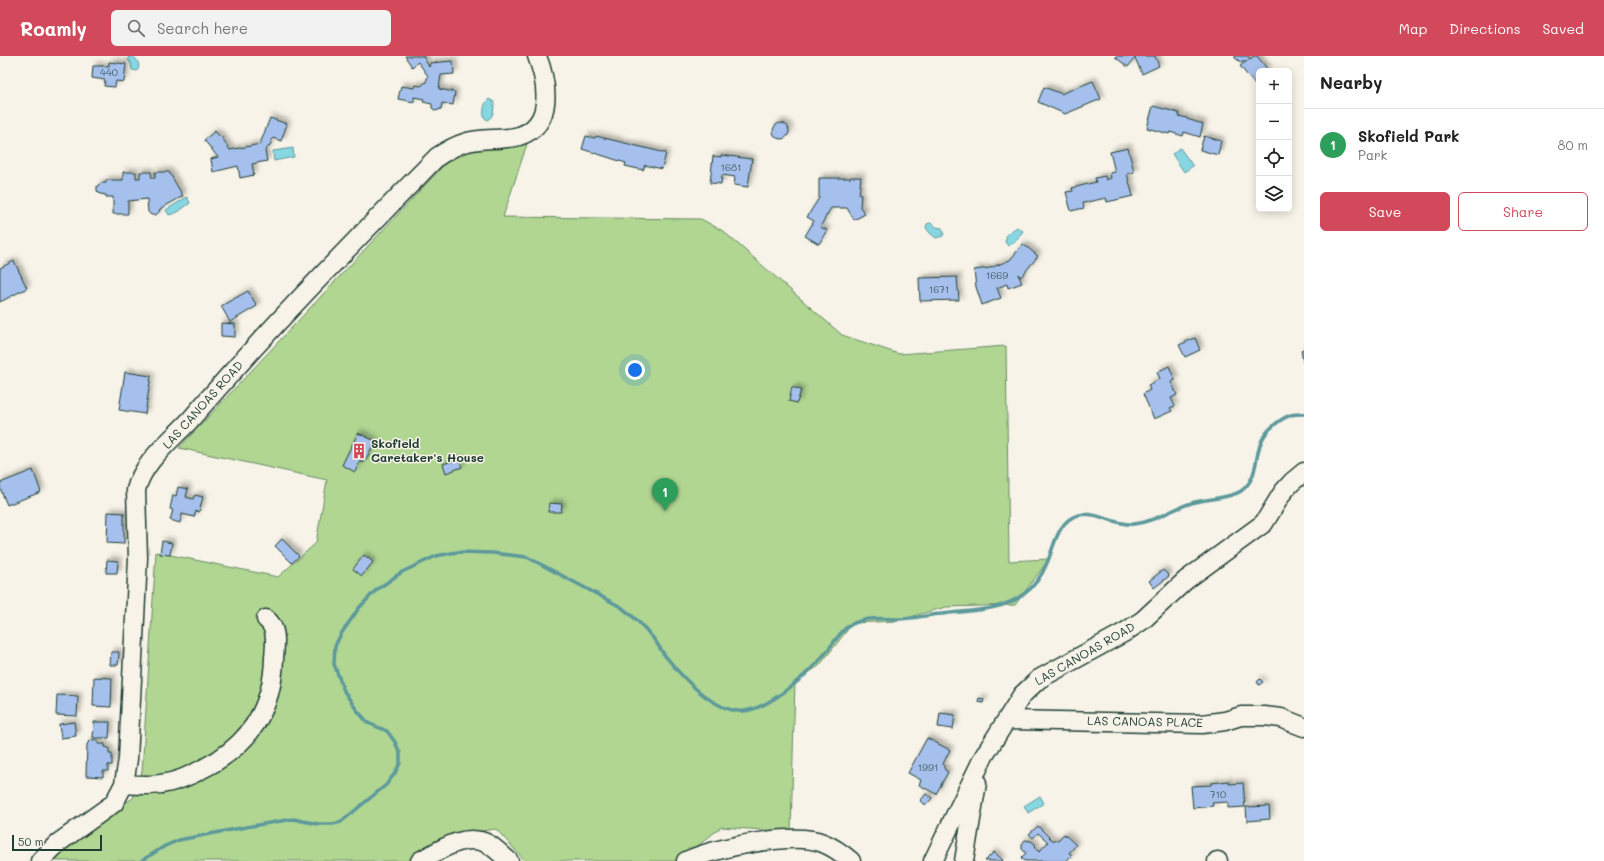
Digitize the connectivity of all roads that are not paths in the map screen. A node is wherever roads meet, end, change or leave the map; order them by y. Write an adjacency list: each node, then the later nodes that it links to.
1 (537, 56): 7 (street, LAS CANOAS ROAD)
2 (1304, 472): 4 (street, LAS CANOAS ROAD)
3 (266, 618): 7 (street)
4 (1007, 720): 5 (street, LAS CANOAS PLACE); 6 (street, LAS CANOAS ROAD)
5 (1304, 727)
6 (980, 765): 13 (street, LAS CANOAS ROAD); 14 (street)
7 (124, 784): 8 (street, LAS CANOAS ROAD)
8 (40, 861)
9 (420, 861): 10 (street)
10 (509, 861)
11 (686, 861): 12 (street)
12 (851, 861)
13 (933, 861)
14 (964, 861)

